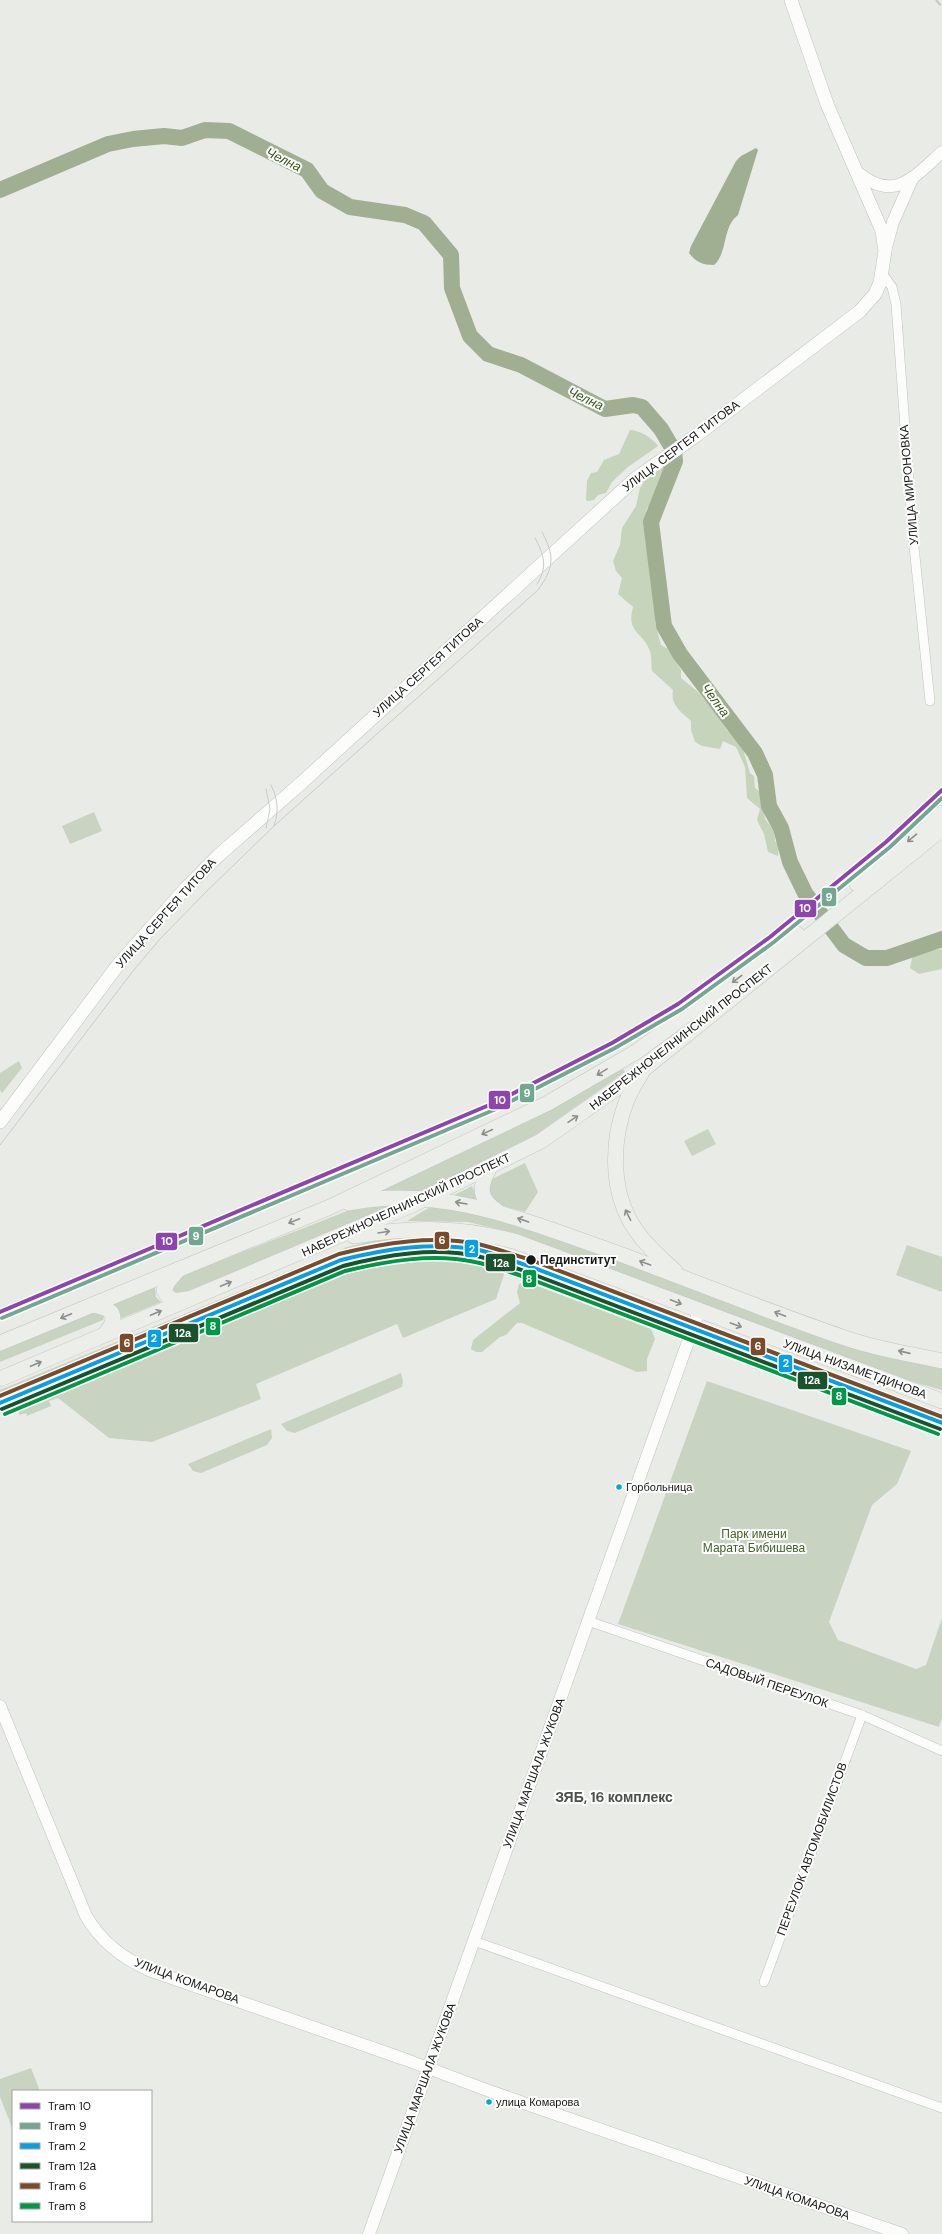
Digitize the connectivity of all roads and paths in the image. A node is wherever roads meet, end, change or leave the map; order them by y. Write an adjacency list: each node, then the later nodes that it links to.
1 (791, 0): 3 (main road, УЛИЦА СЕРГЕЯ ТИТОВА)
2 (942, 152): 4 (street)
3 (857, 172): 4 (street); 5 (main road, УЛИЦА СЕРГЕЯ ТИТОВА)
4 (912, 179): 5 (street)
5 (885, 252): 6 (main road, УЛИЦА СЕРГЕЯ ТИТОВА)
6 (882, 273): 7 (street, УЛИЦА МИРОНОВКА); 13 (main road, УЛИЦА СЕРГЕЯ ТИТОВА)
7 (930, 700)
8 (942, 813): 10 (main road, НАБЕРЕЖНОЧЕЛНИНСКИЙ ПРОСПЕКТ, one-way to 10)
9 (942, 828): 10 (main road, НАБЕРЕЖНОЧЕЛНИНСКИЙ ПРОСПЕКТ)
10 (873, 877): 11 (main road, НАБЕРЕЖНОЧЕЛНИНСКИЙ ПРОСПЕКТ)
11 (794, 943): 12 (main road, НАБЕРЕЖНОЧЕЛНИНСКИЙ ПРОСПЕКТ); 16 (main road, НАБЕРЕЖНОЧЕЛНИНСКИЙ ПРОСПЕКТ, one-way to 16)
12 (644, 1068): 14 (main road, НАБЕРЕЖНОЧЕЛНИНСКИЙ ПРОСПЕКТ, one-way to 12); 20 (main road, one-way to 12)
13 (0, 1122)
14 (490, 1167): 15 (main road, НАБЕРЕЖНОЧЕЛНИНСКИЙ ПРОСПЕКТ); 17 (main road)
15 (424, 1199): 16 (main road); 17 (main road, one-way to 15); 18 (main road, НАБЕРЕЖНОЧЕЛНИНСКИЙ ПРОСПЕКТ)
16 (330, 1206): 19 (main road, НАБЕРЕЖНОЧЕЛНИНСКИЙ ПРОСПЕКТ, one-way to 19)
17 (498, 1211): 20 (main road, one-way to 17)
18 (331, 1240): 21 (main road, НАБЕРЕЖНОЧЕЛНИНСКИЙ ПРОСПЕКТ, one-way to 18); 23 (main road, УЛИЦА НИЗАМЕТДИНОВА, one-way to 23)
19 (180, 1268): 21 (main road); 22 (main road, НАБЕРЕЖНОЧЕЛНИНСКИЙ ПРОСПЕКТ)
20 (680, 1276): 26 (main road, one-way to 20)
21 (190, 1299): 24 (main road, НАБЕРЕЖНОЧЕЛНИНСКИЙ ПРОСПЕКТ, one-way to 21)
22 (92, 1304): 24 (main road); 25 (main road, НАБЕРЕЖНОЧЕЛНИНСКИЙ ПРОСПЕКТ, one-way to 25)
23 (699, 1311): 28 (main road, УЛИЦА НИЗАМЕТДИНОВА, one-way to 28); 29 (street, УЛИЦА МАРШАЛА ЖУКОВА)
24 (104, 1335): 27 (main road, НАБЕРЕЖНОЧЕЛНИНСКИЙ ПРОСПЕКТ, one-way to 24)
25 (0, 1344)
26 (942, 1361)
27 (0, 1379)
28 (942, 1401)
29 (588, 1621): 31 (street, САДОВЫЙ ПЕРЕУЛОК); 33 (street, УЛИЦА МАРШАЛА ЖУКОВА)
30 (0, 1706): 35 (street, УЛИЦА КОМАРОВА)
31 (862, 1715): 32 (street, САДОВЫЙ ПЕРЕУЛОК); 34 (street, ПЕРЕУЛОК АВТОМОБИЛИСТОВ)
32 (942, 1751)
33 (474, 1941): 35 (street, УЛИЦА МАРШАЛА ЖУКОВА); 36 (street)
34 (764, 1982)
35 (428, 2068): 37 (street, УЛИЦА МАРШАЛА ЖУКОВА); 38 (street, УЛИЦА КОМАРОВА)
36 (942, 2108)
37 (369, 2234)
38 (902, 2234)

